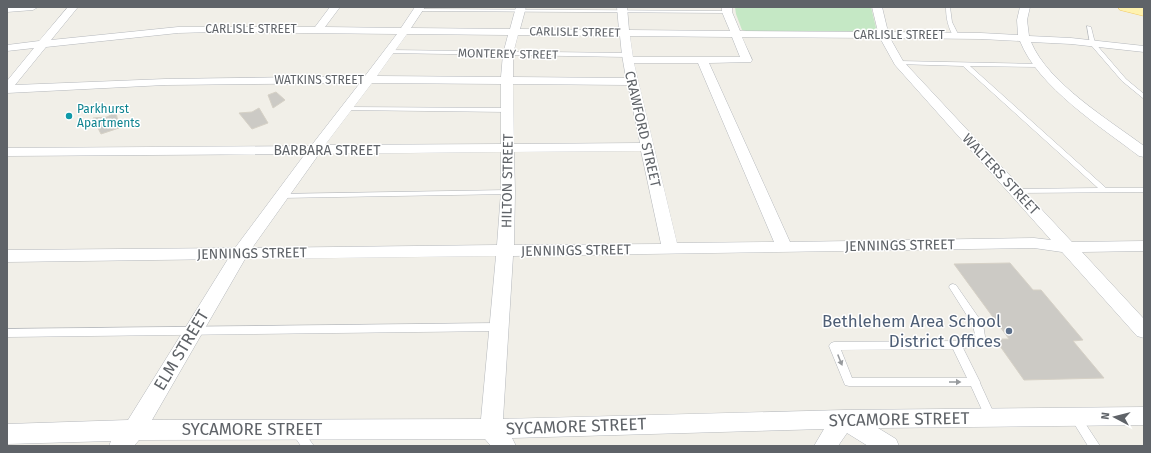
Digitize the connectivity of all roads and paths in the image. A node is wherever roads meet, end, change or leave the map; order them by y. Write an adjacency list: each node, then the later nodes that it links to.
1 (10, 7): 11 (lane)
2 (33, 7): 11 (street)
3 (74, 7): 28 (street)
4 (335, 7): 19 (street)
5 (877, 7): 24 (street, WALTERS STREET)
6 (948, 7): 25 (lane)
7 (1025, 7): 26 (street)
8 (1124, 7): 17 (main road)
9 (419, 8): 10 (lane); 20 (street, ELM STREET)
10 (470, 8): 12 (lane)
11 (7, 9)
12 (520, 9): 13 (lane); 21 (street, HILTON STREET)
13 (570, 9): 14 (lane)
14 (622, 9): 15 (lane); 22 (street, CRAWFORD STREET)
15 (674, 9): 16 (lane)
16 (727, 10): 23 (street)
17 (1144, 12)
18 (1089, 27): 27 (lane)
19 (318, 30): 20 (street, CARLISLE STREET); 28 (street, CARLISLE STREET)
20 (403, 30): 21 (street, CARLISLE STREET); 31 (street, ELM STREET)
21 (513, 32): 22 (street, CARLISLE STREET); 32 (street, HILTON STREET)
22 (624, 33): 23 (street, CARLISLE STREET); 33 (street, CRAWFORD STREET)
23 (735, 34): 24 (street, CARLISLE STREET); 34 (street, MONTEREY STREET)
24 (885, 35): 25 (street, CARLISLE STREET); 35 (street, WALTERS STREET)
25 (956, 36): 26 (street, CARLISLE STREET)
26 (1024, 37): 27 (street, CARLISLE STREET); 37 (street)
27 (1092, 43): 30 (street, CARLISLE STREET); 42 (lane)
28 (42, 45): 29 (street, CARLISLE STREET); 41 (street)
29 (7, 48)
30 (1144, 49)
31 (389, 52): 32 (lane, MONTEREY STREET); 38 (street, ELM STREET)
32 (508, 54): 33 (lane, MONTEREY STREET); 39 (street, HILTON STREET)
33 (627, 57): 34 (street, MONTEREY STREET); 40 (street, CRAWFORD STREET)
34 (702, 60): 56 (street)
35 (899, 63): 36 (lane); 52 (street, WALTERS STREET)
36 (965, 64): 37 (lane); 50 (lane)
37 (1040, 65): 49 (street)
38 (369, 79): 39 (street, WATKINS STREET); 41 (street, WATKINS STREET); 43 (street, ELM STREET)
39 (507, 81): 40 (street, WATKINS STREET); 44 (street, HILTON STREET)
40 (632, 82): 45 (street, CRAWFORD STREET)
41 (7, 89)
42 (1144, 97)
43 (347, 109): 44 (lane); 47 (street, ELM STREET)
44 (508, 110): 46 (street, HILTON STREET)
45 (647, 148): 46 (street, BARBARA STREET); 58 (street, CRAWFORD STREET)
46 (507, 149): 47 (street, BARBARA STREET); 53 (street, HILTON STREET)
47 (315, 150): 48 (street, BARBARA STREET); 54 (street, ELM STREET)
48 (7, 152)
49 (1144, 153)
50 (1104, 190): 51 (lane); 52 (lane)
51 (1144, 190)
52 (1017, 191): 57 (street, WALTERS STREET)
53 (508, 192): 54 (lane); 59 (street, HILTON STREET)
54 (280, 196): 60 (street, ELM STREET)
55 (1144, 246): 57 (street, JENNINGS STREET)
56 (784, 247): 57 (street, JENNINGS STREET); 58 (street, JENNINGS STREET)
57 (1068, 247): 65 (street, WALTERS STREET)
58 (670, 249): 59 (street, JENNINGS STREET)
59 (506, 251): 60 (street, JENNINGS STREET); 63 (street, HILTON STREET)
60 (240, 253): 61 (street, JENNINGS STREET); 64 (street, ELM STREET)
61 (7, 256)
62 (953, 287): 67 (lane)
63 (500, 327): 64 (lane); 73 (street, HILTON STREET)
64 (193, 330): 66 (lane); 74 (street, ELM STREET)
65 (1144, 331)
66 (7, 333)
67 (956, 345): 68 (lane); 68 (lane, one-way to 68)
68 (974, 382): 71 (lane)
69 (1144, 416): 70 (street, SYCAMORE STREET)
70 (1074, 417): 71 (street, SYCAMORE STREET); 81 (lane)
71 (991, 418): 72 (street, SYCAMORE STREET)
72 (844, 419): 73 (street, SYCAMORE STREET); 79 (street); 80 (street)
73 (490, 429): 76 (street, SYCAMORE STREET); 78 (street)
74 (134, 430): 75 (street, SYCAMORE STREET); 76 (street, SYCAMORE STREET); 77 (street, ELM STREET)
75 (7, 434)
76 (302, 438)
77 (120, 446)
78 (505, 446)
79 (825, 446)
80 (888, 446)
81 (1094, 446)

